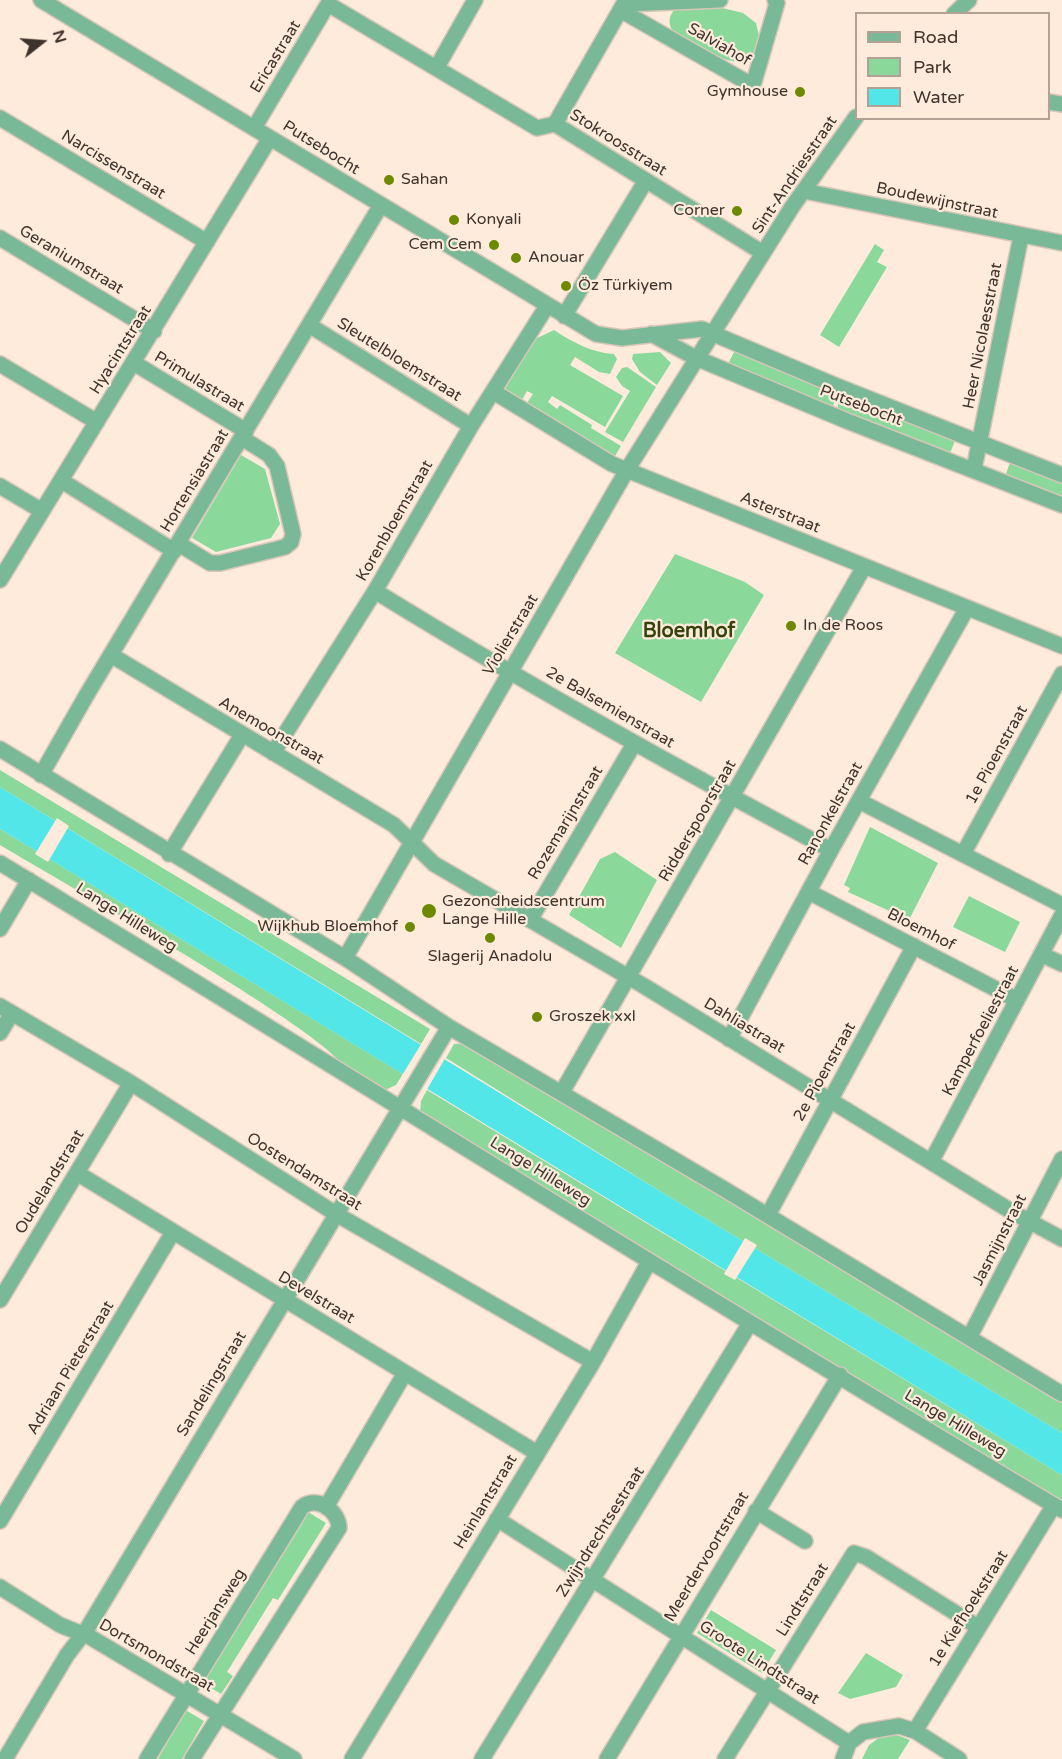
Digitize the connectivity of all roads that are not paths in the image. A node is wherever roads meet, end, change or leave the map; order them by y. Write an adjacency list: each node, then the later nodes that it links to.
1 (41, 0): 13 (street, Putsebocht)
2 (475, 0): 9 (street)
3 (720, 0): 7 (street, Salviahof)
4 (775, 0): 7 (street, Salviahof)
5 (969, 0): 8 (street)
6 (327, 2): 9 (street, Stokroosstraat); 13 (street, Ericastraat)
7 (625, 5): 12 (street)
8 (956, 12)
9 (437, 68): 12 (street, Stokroosstraat)
10 (0, 118): 20 (street, Narcissenstraat)
11 (855, 118): 16 (street, Sint-Andriesstraat)
12 (555, 124): 15 (street, Stokroosstraat)
13 (254, 128): 14 (street, Putsebocht)
14 (270, 138): 17 (street, Putsebocht); 20 (street, Hyacintstraat)
15 (645, 182): 22 (street, Stokroosstraat); 24 (street)
16 (804, 191): 18 (street, Boudewijnstraat); 22 (street, Sint-Andriesstraat)
17 (381, 205): 23 (street, Putsebocht); 25 (street, Hortensiastraat)
18 (1021, 236): 21 (street, Boudewijnstraat); 36 (street, Heer Nicolaesstraat)
19 (0, 238): 26 (street, Geraniumstraat)
20 (207, 243): 26 (street, Hyacintstraat)
21 (1062, 243)
22 (763, 253): 27 (street, Sint-Andriesstraat)
23 (547, 306): 24 (street, Putsebocht); 32 (street, Korenbloemstraat)
24 (564, 316): 28 (street, Putsebocht)
25 (309, 325): 34 (street, Sleutelbloemstraat); 35 (street, Hortensiastraat)
26 (154, 331): 30 (street, Hyacintstraat)
27 (712, 333): 28 (street, Putsebocht); 29 (street, Violierstraat); 36 (street, Putsebocht)
28 (651, 334): 29 (street, Putsebocht)
29 (696, 358): 37 (street, Putsebocht); 38 (street, Violierstraat)
30 (134, 363): 33 (street, Hyacintstraat); 35 (street, Primulastraat)
31 (0, 364): 33 (street)
32 (494, 392): 34 (street, Korenbloemstraat); 38 (street, Asterstraat)
33 (97, 422): 40 (street, Hyacintstraat)
34 (471, 426): 47 (street, Korenbloemstraat)
35 (244, 435): 44 (street, Hortensiastraat); 44 (street)
36 (981, 443): 37 (street, Heer Nicolaesstraat); 39 (street, Putsebocht)
37 (974, 469): 42 (street, Putsebocht)
38 (627, 470): 45 (street, Asterstraat); 51 (street, Violierstraat)
39 (1062, 475)
40 (62, 481): 43 (street, Hyacintstraat); 44 (street)
41 (0, 486): 43 (street)
42 (1062, 506)
43 (42, 511): 46 (street, Hyacintstraat)
44 (176, 547): 50 (street, Hortensiastraat)
45 (864, 567): 48 (street, Asterstraat); 58 (street, Ridderspoorstraat)
46 (0, 580)
47 (375, 591): 51 (street, 2e Balsemienstraat); 56 (street, Korenbloemstraat)
48 (967, 608): 49 (street, Asterstraat); 59 (street, Ranonkelstraat)
49 (1062, 646)
50 (111, 655): 53 (street, Anemoonstraat); 57 (street, Hortensiastraat)
51 (509, 673): 54 (street, 2e Balsemienstraat); 60 (street, Violierstraat)
52 (1062, 674): 63 (street, 1e Pioenstraat)
53 (242, 735): 56 (street, Anemoonstraat); 62 (street)
54 (634, 744): 58 (street, 2e Balsemienstraat); 69 (street, Rozemarijnstraat)
55 (0, 749): 57 (street)
56 (273, 753): 60 (street, Anemoonstraat)
57 (41, 775): 62 (street)
58 (733, 797): 61 (street, 2e Balsemienstraat); 75 (street, Ridderspoorstraat)
59 (859, 801): 61 (street, Ranonkelstraat); 63 (street)
60 (410, 842): 69 (street, Dahliastraat); 73 (street, Violierstraat)
61 (831, 850): 66 (street, Ranonkelstraat)
62 (169, 854): 73 (street)
63 (963, 854): 67 (street)
64 (0, 863): 65 (street, Lange Hilleweg)
65 (29, 880): 70 (street); 84 (street, Lange Hilleweg)
66 (808, 892): 71 (street, Bloemhof); 80 (street, Ranonkelstraat)
67 (1062, 905)
68 (1062, 915): 72 (street, Kamperfoeliestraat)
69 (530, 920): 75 (street, Dahliastraat)
70 (0, 929)
71 (914, 946): 76 (street, Bloemhof); 83 (street, 2e Pioenstraat)
72 (1043, 955): 74 (street); 76 (street, Kamperfoeliestraat)
73 (345, 958): 78 (street)
74 (1062, 964)
75 (628, 978): 80 (street, Dahliastraat); 82 (street, Ridderspoorstraat)
76 (1017, 1000): 86 (street, Kamperfoeliestraat)
77 (6, 1009): 79 (street); 81 (street, Oostendamstraat)
78 (446, 1032): 82 (street); 84 (street, Sandelingstraat)
79 (0, 1033)
80 (729, 1039): 83 (street, Dahliastraat)
81 (131, 1083): 87 (street, Oudelandstraat); 88 (street, Oostendamstraat)
82 (562, 1092): 89 (street)
83 (830, 1099): 86 (street, Dahliastraat); 89 (street, 2e Pioenstraat)
84 (401, 1108): 88 (street, Sandelingstraat); 93 (street, Lange Hilleweg)
85 (1062, 1159): 90 (street, Jasmijnstraat)
86 (931, 1162): 90 (street, Dahliastraat)
87 (76, 1173): 91 (street, Develstraat); 94 (street, Oudelandstraat)
88 (336, 1214): 95 (street, Sandelingstraat); 98 (street, Oostendamstraat)
89 (768, 1215): 97 (street)
90 (1030, 1222): 92 (street, Dahliastraat); 97 (street, Jasmijnstraat)
91 (173, 1232): 95 (street, Develstraat); 107 (street, Adriaan Pieterstraat)
92 (1062, 1239)
93 (649, 1262): 96 (street, Lange Hilleweg); 98 (street, Heinlantstraat)
94 (0, 1300)
95 (284, 1300): 99 (street, Develstraat); 113 (street, Sandelingstraat)
96 (750, 1323): 100 (street, Lange Hilleweg); 109 (street, Zwijndrechtsestraat)
97 (970, 1336): 101 (street)
98 (593, 1362): 102 (street, Heinlantstraat)
99 (405, 1373): 102 (street, Develstraat); 103 (street)
100 (840, 1376): 104 (street, Lange Hilleweg); 105 (street, Meerdervoortstraat)
101 (1062, 1394)
102 (537, 1453): 106 (street, Heinlantstraat)
103 (326, 1507): 115 (street, Heerjansweg); 116 (street)
104 (1058, 1508): 111 (street, 1e Kiefhoekstraat)
105 (756, 1511): 108 (street); 112 (street, Meerdervoortstraat)
106 (496, 1519): 109 (street, Groote Lindtstraat); 123 (street, Heinlantstraat)
107 (0, 1521)
108 (805, 1541)
109 (592, 1580): 112 (street, Groote Lindtstraat); 124 (street, Zwijndrechtsestraat)
110 (0, 1587): 113 (street, Dortsmondstraat)
111 (978, 1627): 114 (street, Lindtstraat); 117 (street, 1e Kiefhoekstraat)
112 (682, 1634): 114 (street, Groote Lindtstraat); 125 (street, Meerdervoortstraat)
113 (82, 1635): 115 (street, Dortsmondstraat); 119 (street, Sandelingstraat)
114 (768, 1689): 118 (street, Groote Lindtstraat); 126 (street, Lindtstraat)
115 (186, 1694): 116 (street, Dortsmondstraat); 120 (street, Heerjansweg)
116 (220, 1714): 121 (street); 122 (street, Dortsmondstraat)
117 (915, 1731): 118 (street); 128 (street)
118 (849, 1743): 127 (street)
119 (5, 1759)
120 (147, 1759)
121 (192, 1759)
122 (294, 1759)
123 (352, 1759)
124 (482, 1759)
125 (607, 1759)
126 (725, 1759)
127 (843, 1759)
128 (959, 1759)

